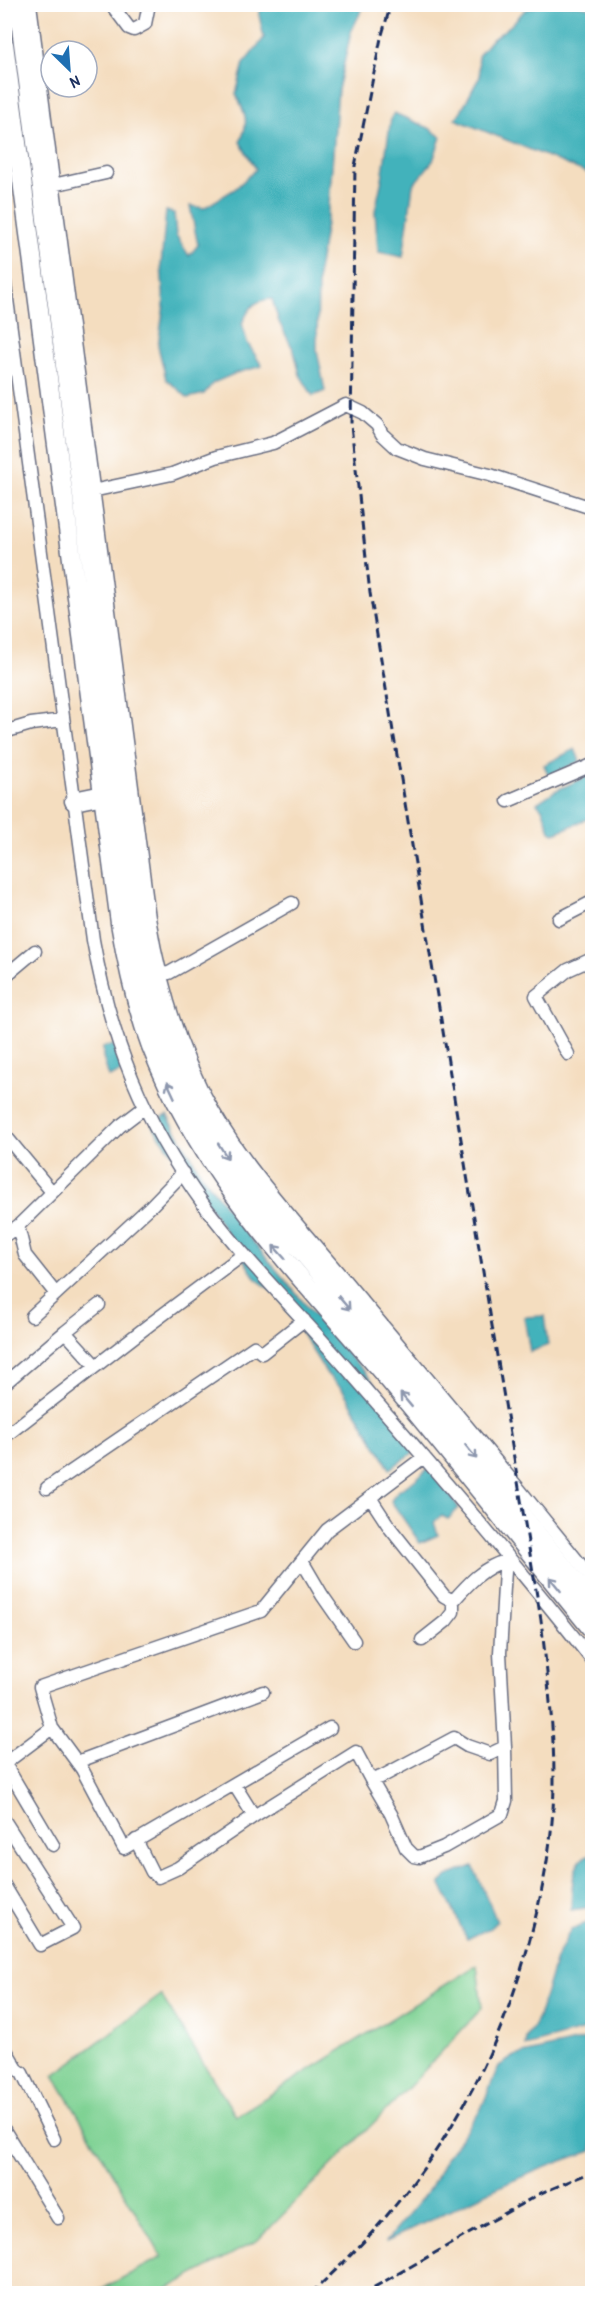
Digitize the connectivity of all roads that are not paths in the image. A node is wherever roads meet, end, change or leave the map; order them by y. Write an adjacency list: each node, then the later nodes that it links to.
1 (18, 4): 48 (highway, one-way to 48)
2 (30, 4): 7 (street)
3 (111, 4): 4 (street)
4 (149, 4)
5 (4, 44): 15 (highway)
6 (106, 173): 7 (street)
7 (53, 185): 10 (street)
8 (4, 277): 9 (street)
9 (6, 293): 12 (street)
10 (92, 491): 11 (street); 23 (street)
11 (592, 508)
12 (63, 720): 13 (street); 16 (street)
13 (4, 732)
14 (592, 765): 17 (street)
15 (103, 795): 16 (highway); 49 (highway, one-way to 15)
16 (74, 801): 26 (street)
17 (508, 801)
18 (592, 902): 20 (street)
19 (292, 903): 23 (street)
20 (559, 919)
21 (35, 951): 24 (street)
22 (592, 959): 25 (street)
23 (159, 974): 46 (street)
24 (4, 977)
25 (568, 1054)
26 (144, 1107): 28 (street); 29 (street)
27 (5, 1135): 29 (street)
28 (183, 1173): 32 (street); 33 (street)
29 (52, 1192): 30 (street)
30 (18, 1226): 31 (street); 33 (street)
31 (4, 1236)
32 (244, 1254): 36 (street); 38 (street)
33 (56, 1294): 35 (street)
34 (99, 1305): 37 (street)
35 (32, 1316)
36 (304, 1320): 41 (street); 42 (street)
37 (64, 1332): 38 (street); 39 (street)
38 (96, 1366): 40 (street)
39 (4, 1384)
40 (4, 1437)
41 (424, 1457): 43 (street); 44 (street)
42 (47, 1488)
43 (371, 1499): 45 (street); 47 (street)
44 (506, 1557): 47 (street); 52 (street); 56 (street)
45 (302, 1561): 51 (street); 54 (street)
46 (592, 1579)
47 (453, 1601): 50 (street)
48 (592, 1602)
49 (592, 1629)
50 (422, 1640)
51 (354, 1641)
52 (592, 1660)
53 (263, 1692): 57 (street)
54 (52, 1728): 57 (street); 58 (street)
55 (330, 1728): 60 (street)
56 (505, 1747): 59 (street); 59 (street)
57 (77, 1762): 63 (street)
58 (5, 1764): 64 (street)
59 (371, 1780): 61 (street)
60 (234, 1784): 61 (street); 63 (street)
61 (254, 1816): 63 (street)
62 (4, 1820): 65 (street)
63 (136, 1840)
64 (52, 1845)
65 (4, 1885)
66 (4, 2047): 68 (street)
67 (4, 2130): 69 (street)
68 (54, 2139)
69 (58, 2218)

